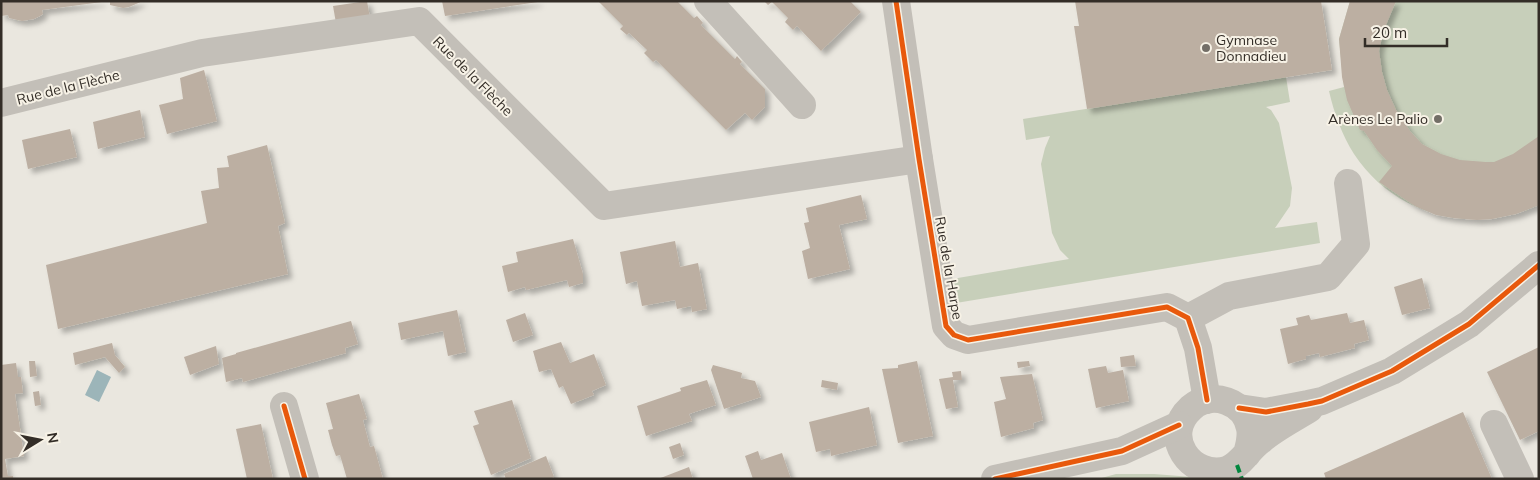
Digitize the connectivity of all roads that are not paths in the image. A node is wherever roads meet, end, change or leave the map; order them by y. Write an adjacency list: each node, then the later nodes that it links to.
1 (708, 1): 4 (street)
2 (896, 1): 5 (street, Rue de la Harpe)
3 (1, 103): 5 (street, Rue de la Flèche)
4 (802, 105)
5 (919, 158): 8 (street, Rue de la Harpe)
6 (1348, 183): 8 (street)
7 (1539, 265): 10 (street)
8 (1188, 318): 9 (street)
9 (1207, 400): 12 (street); 14 (street)
10 (1322, 401): 12 (street); 16 (street)
11 (284, 406): 18 (street)
12 (1239, 408): 16 (street)
13 (1494, 424): 20 (street)
14 (1179, 425): 15 (street); 17 (street)
15 (1122, 451): 17 (street); 19 (street)
16 (1247, 454): 17 (street)
17 (1188, 461)
18 (305, 479)
19 (995, 479)
20 (1520, 479)

